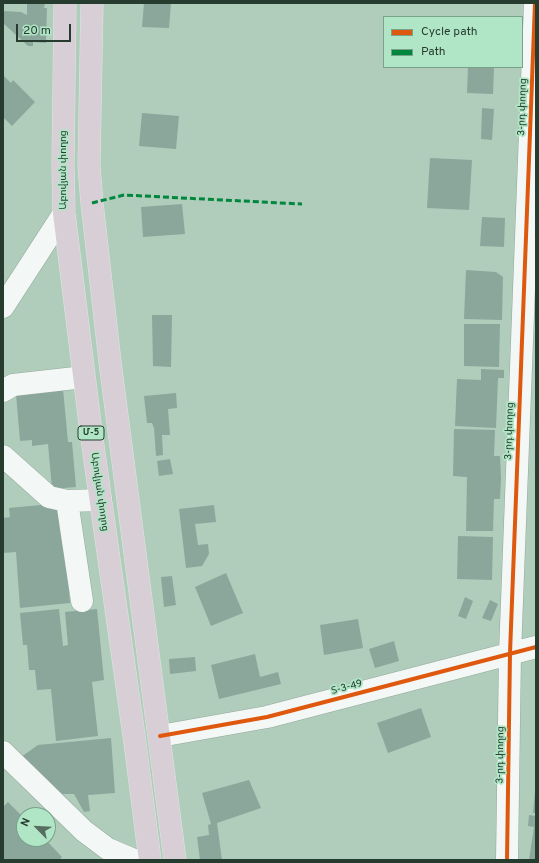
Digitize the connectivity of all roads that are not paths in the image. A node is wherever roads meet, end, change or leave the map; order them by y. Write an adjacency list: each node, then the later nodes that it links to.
1 (65, 3): 4 (highway, Աբովյան փողոց / Մ-5)
2 (92, 3): 8 (highway)
3 (535, 3): 15 (street, 3-րդ փողոց)
4 (64, 213): 5 (street); 6 (highway, Աբովյան փողոց / Մ-5)
5 (3, 307)
6 (84, 377): 7 (street); 9 (highway, Աբովյան փողոց / Մ-5)
7 (3, 391)
8 (120, 428): 9 (highway); 16 (highway)
9 (91, 432): 11 (highway, Աբովյան փողոց / Մ-5)
10 (3, 456): 12 (street)
11 (101, 500): 12 (street); 19 (highway, Աբովյան փողոց / Մ-5)
12 (66, 501): 13 (street)
13 (82, 601)
14 (536, 647): 15 (street, Տ-3-49 / Տ-3-49)
15 (510, 652): 16 (street, Տ-3-49 / Տ-3-49); 21 (street, 3-րդ փողոց)
16 (160, 736): 20 (highway)
17 (3, 752): 18 (street)
18 (134, 860)
19 (150, 860)
20 (175, 860)
21 (507, 860)

